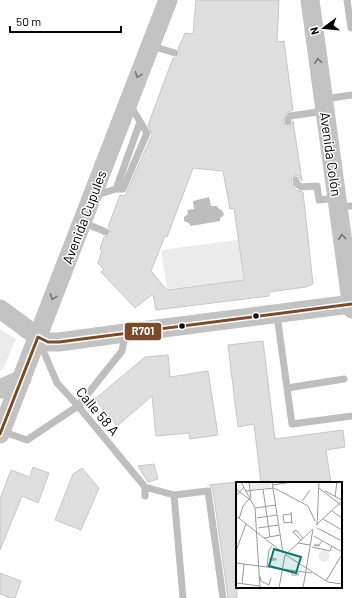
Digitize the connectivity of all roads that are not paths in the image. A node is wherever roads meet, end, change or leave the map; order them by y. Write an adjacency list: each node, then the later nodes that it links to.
1 (168, 0): 5 (street, Avenida Cupules)
2 (310, 0): 9 (street, Avenida Colón, one-way to 2)
3 (347, 0): 4 (lane)
4 (351, 28)
5 (150, 45): 6 (lane); 8 (street, Avenida Cupules, one-way to 8)
6 (175, 53)
7 (352, 95): 9 (lane)
8 (128, 101): 12 (street, Avenida Cupules); 12 (lane)
9 (325, 105): 10 (lane); 13 (street, Avenida Colón)
10 (288, 122)
11 (296, 180): 13 (lane)
12 (92, 196): 14 (street, Avenida Cupules)
13 (343, 204): 16 (street, Avenida Colón, one-way to 13)
14 (82, 222): 15 (lane); 20 (street, Avenida Cupules, one-way to 20)
15 (106, 232)
16 (352, 305): 18 (street)
17 (0, 309): 20 (street)
18 (277, 313): 19 (street); 23 (lane)
19 (125, 332): 20 (street); 25 (lane)
20 (38, 337): 21 (street, Avenida Cupules); 25 (lane, Calle 58 A)
21 (22, 379): 24 (street); 27 (street, Avenida Cupules)
22 (344, 379): 23 (lane)
23 (288, 388): 26 (lane)
24 (0, 389)
25 (78, 406): 27 (lane); 28 (lane, Calle 58 A)
26 (352, 416)
27 (1, 433)
28 (145, 487): 29 (lane); 30 (lane)
29 (174, 495): 31 (lane); 32 (lane)
30 (145, 496)
31 (183, 598)
32 (223, 598)

